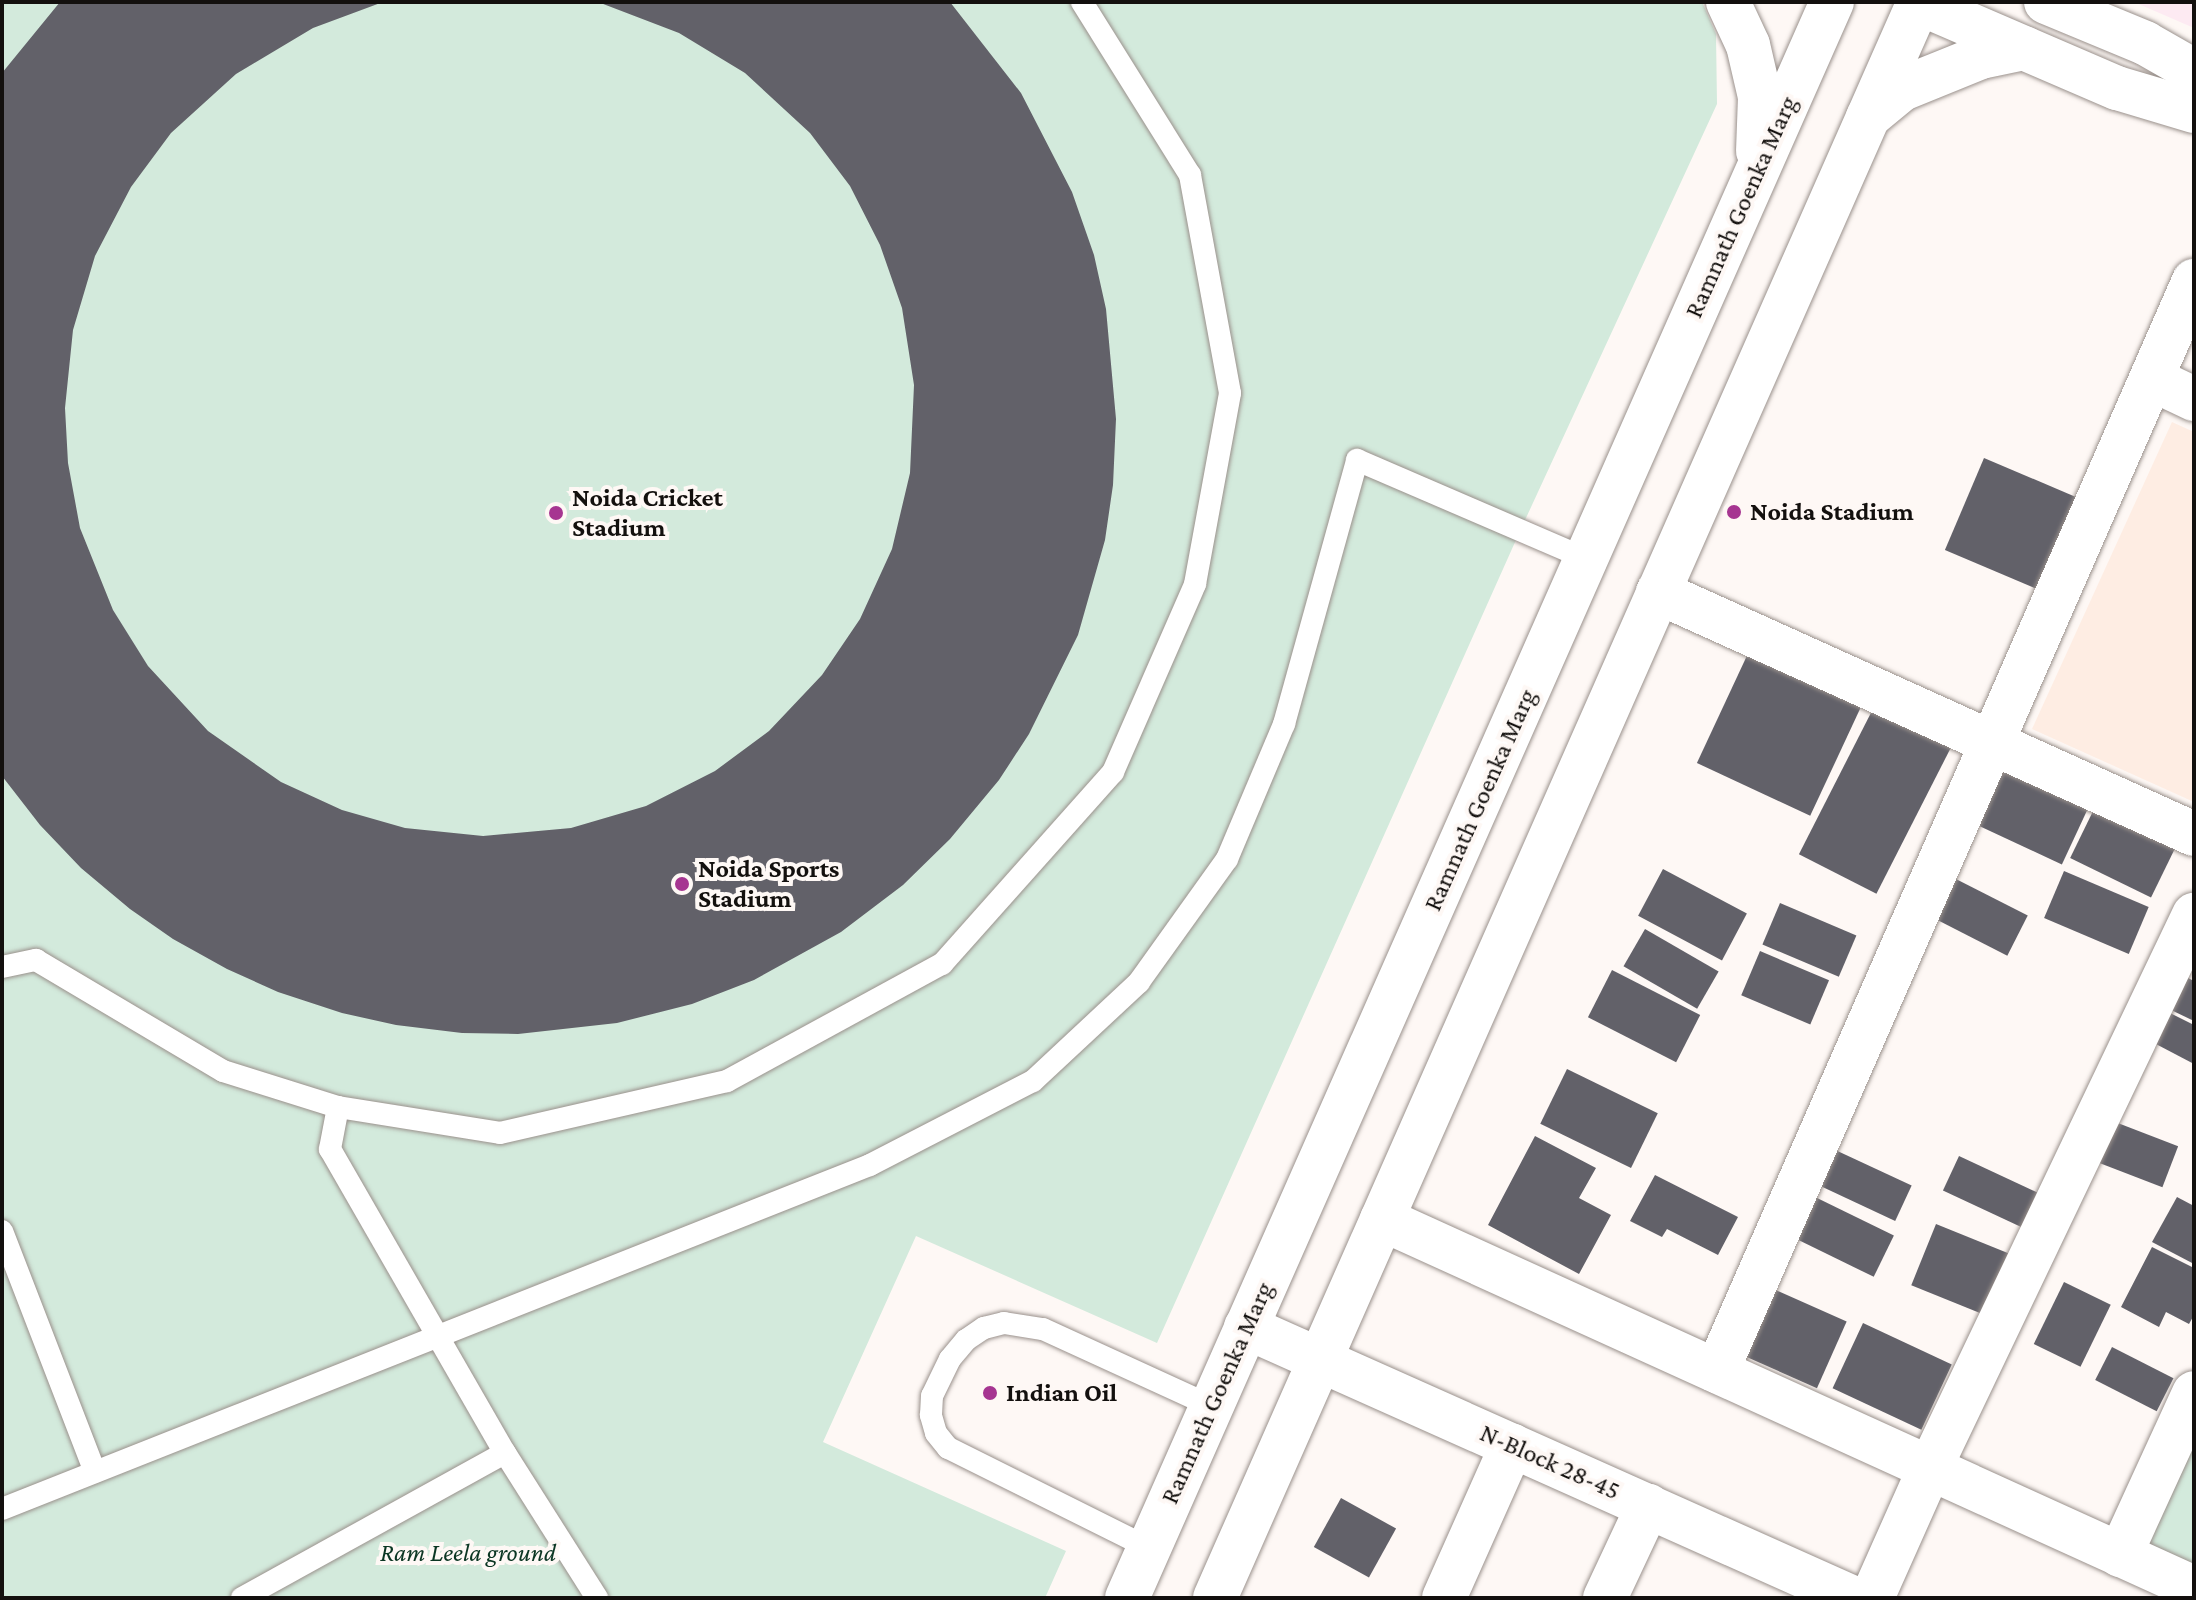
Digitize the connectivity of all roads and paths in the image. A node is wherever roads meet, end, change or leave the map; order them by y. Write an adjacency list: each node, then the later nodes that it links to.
1 (1082, 2): 20 (lane)
2 (1728, 2): 10 (street)
3 (1832, 2): 10 (street, Ramnath Goenka Marg)
4 (1918, 2): 6 (street); 9 (street)
5 (2068, 7): 7 (street)
6 (2024, 48): 8 (street); 9 (street)
7 (2194, 71)
8 (2194, 111)
9 (1868, 117): 15 (street)
10 (1757, 169): 14 (street, Ramnath Goenka Marg)
11 (2194, 281): 12 (street)
12 (2152, 379): 13 (street); 16 (street)
13 (2194, 399)
14 (1587, 559): 23 (street, Ramnath Goenka Marg); 24 (lane)
15 (1658, 592): 16 (street); 21 (street)
16 (1994, 744): 17 (street); 26 (street)
17 (2194, 834)
18 (2194, 915): 31 (street)
19 (2, 967): 20 (lane)
20 (338, 1107): 24 (lane)
21 (1382, 1219): 25 (street); 26 (street)
22 (2, 1231): 32 (lane)
23 (1246, 1327): 25 (street, N-Block 28-45); 28 (street, Ramnath Goenka Marg)
24 (438, 1335): 30 (lane); 32 (lane)
25 (1320, 1359): 29 (street, N-Block 28-45); 41 (street)
26 (1717, 1371): 31 (street)
27 (2194, 1393): 36 (street)
28 (1211, 1406): 35 (street, Ramnath Goenka Marg); 35 (lane)
29 (1512, 1445): 33 (street, N-Block 28-45); 42 (street)
30 (505, 1453): 38 (lane); 39 (lane)
31 (1930, 1468): 36 (street); 45 (street)
32 (95, 1472): 34 (lane)
33 (1648, 1506): 43 (street); 44 (street, N-Block 28-45)
34 (2, 1509)
35 (1149, 1548): 40 (street, Ramnath Goenka Marg)
36 (2120, 1555): 37 (street)
37 (2194, 1588)
38 (242, 1598)
39 (597, 1598)
40 (1127, 1598)
41 (1215, 1598)
42 (1444, 1598)
43 (1605, 1598)
44 (1853, 1598)
45 (1872, 1598)

